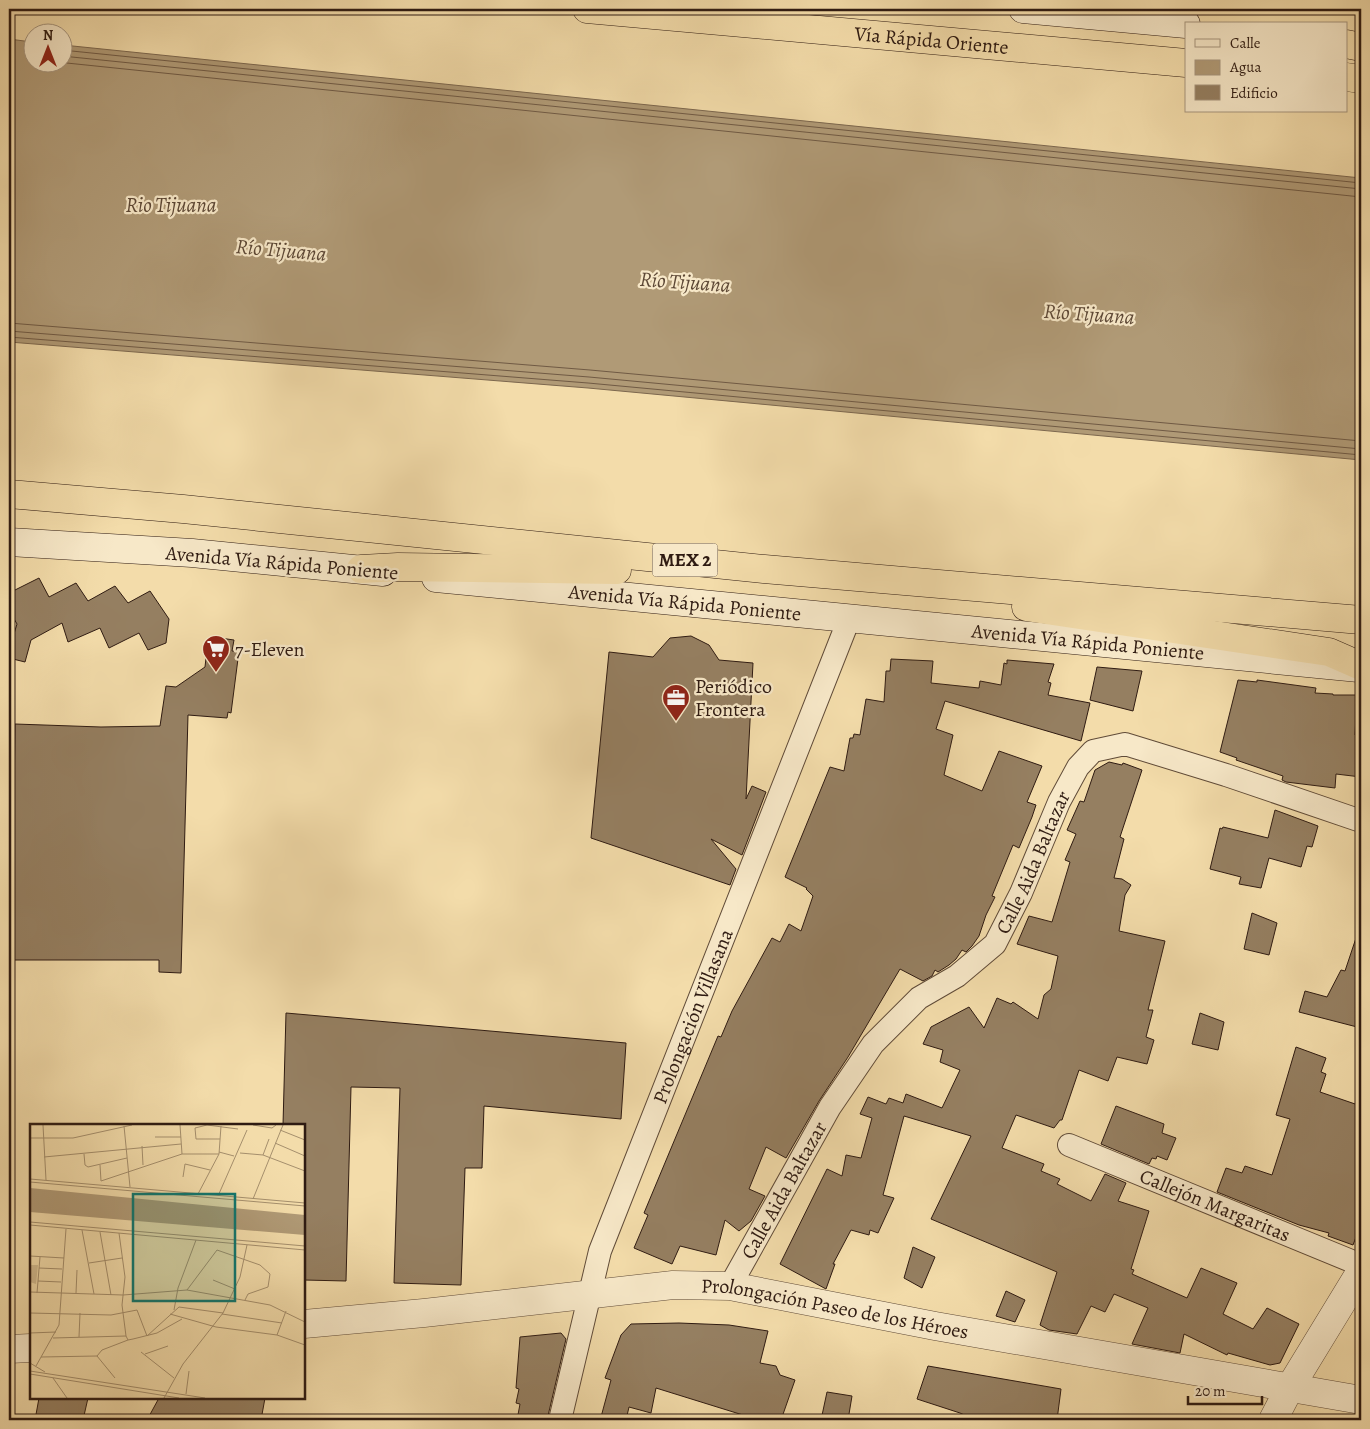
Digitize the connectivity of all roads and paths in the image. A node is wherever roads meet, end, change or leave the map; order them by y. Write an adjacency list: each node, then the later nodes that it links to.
1 (588, 9): 9 (highway, Vía Rápida Oriente)
2 (1024, 9): 3 (main road)
3 (1142, 14): 4 (main road)
4 (1185, 24)
5 (1348, 38): 6 (main road)
6 (1361, 40)
7 (1348, 44): 8 (highway)
8 (1361, 47)
9 (1185, 63)
10 (1348, 77): 11 (highway)
11 (1361, 78)
12 (9, 494): 15 (highway, Avenida Vía Rápida Poniente / MEX 2)
13 (9, 542): 14 (main road, Avenida Vía Rápida Poniente)
14 (362, 569): 15 (highway); 17 (main road, Avenida Vía Rápida Poniente)
15 (764, 569): 16 (highway, Avenida Vía Rápida Poniente / MEX 2)
16 (858, 576): 18 (highway, Avenida Vía Rápida Poniente / MEX 2); 19 (highway)
17 (849, 619): 19 (main road, Avenida Vía Rápida Poniente); 25 (street, Prolongación Villasana)
18 (1361, 620)
19 (1361, 667)
20 (1361, 821): 24 (street, Calle Aida Baltazar)
21 (1068, 1145): 22 (street, Callejón Margaritas)
22 (1361, 1265)
23 (1361, 1271): 29 (main road)
24 (730, 1286): 25 (main road, Prolongación Paseo de los Héroes); 29 (main road, Prolongación Paseo de los Héroes)
25 (590, 1294): 26 (main road, Prolongación Paseo de los Héroes); 31 (street, Prolongación Villasana)
26 (305, 1324)
27 (30, 1348): 28 (main road)
28 (9, 1349)
29 (1290, 1389): 30 (main road, Prolongación Paseo de los Héroes); 32 (main road)
30 (1361, 1400)
31 (560, 1420)
32 (1273, 1420)

